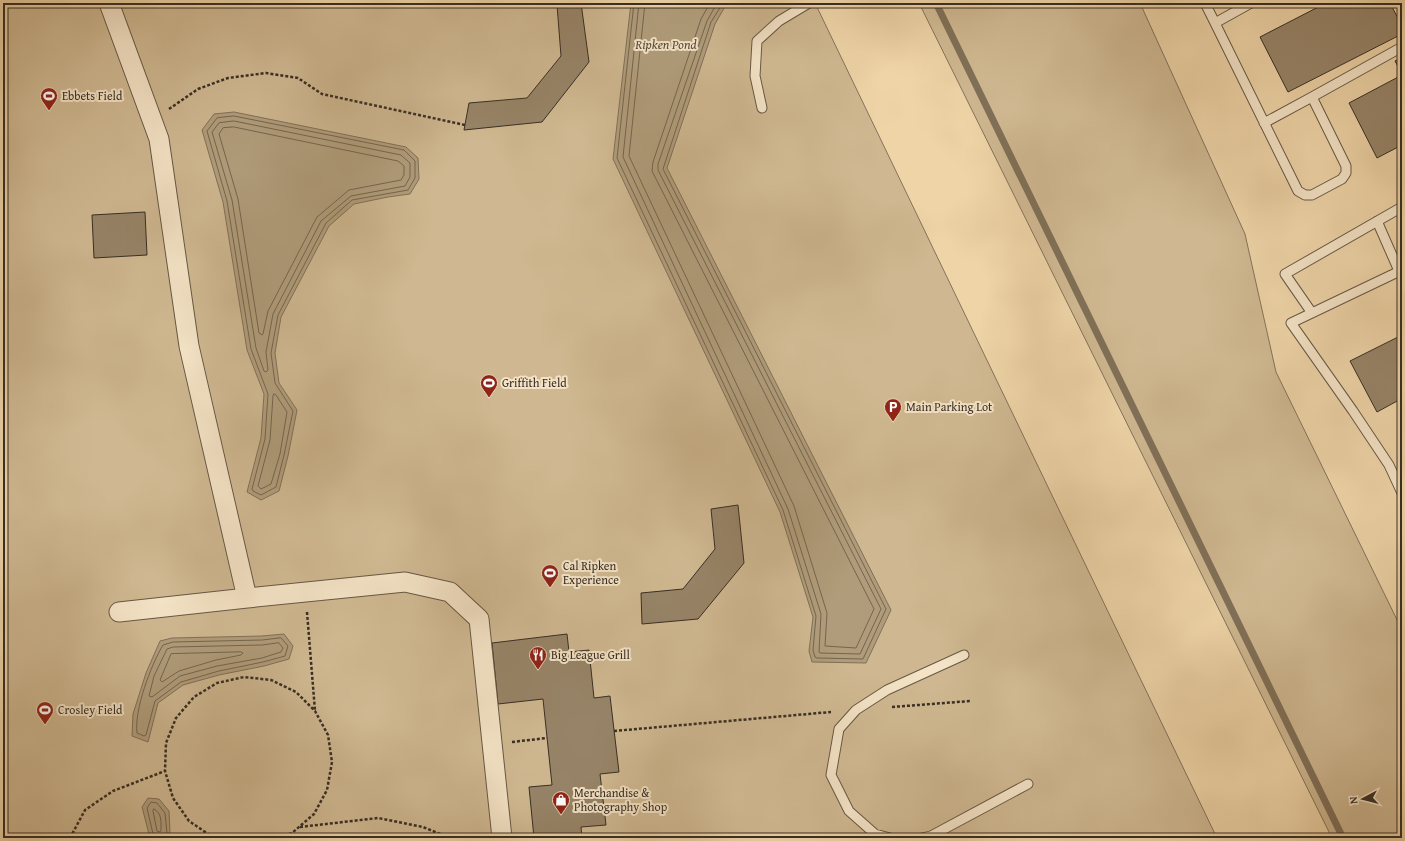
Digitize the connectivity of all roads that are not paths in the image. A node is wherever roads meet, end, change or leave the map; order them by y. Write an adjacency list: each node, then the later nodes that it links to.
1 (109, 3): 15 (street)
2 (809, 3): 8 (lane)
3 (1205, 3): 5 (lane)
4 (1251, 3): 5 (lane)
5 (1215, 23): 9 (lane)
6 (1402, 47): 7 (lane)
7 (1312, 97): 9 (lane); 9 (lane)
8 (762, 108)
9 (1264, 123)
10 (1402, 207): 11 (lane)
11 (1377, 221): 12 (lane); 13 (lane)
12 (1400, 271): 13 (lane)
13 (1312, 313): 14 (lane)
14 (1402, 492)
15 (247, 598): 16 (street); 19 (street)
16 (119, 612)
17 (964, 656): 20 (lane)
18 (1028, 784): 21 (lane)
19 (502, 838)
20 (890, 838)
21 (922, 838)

